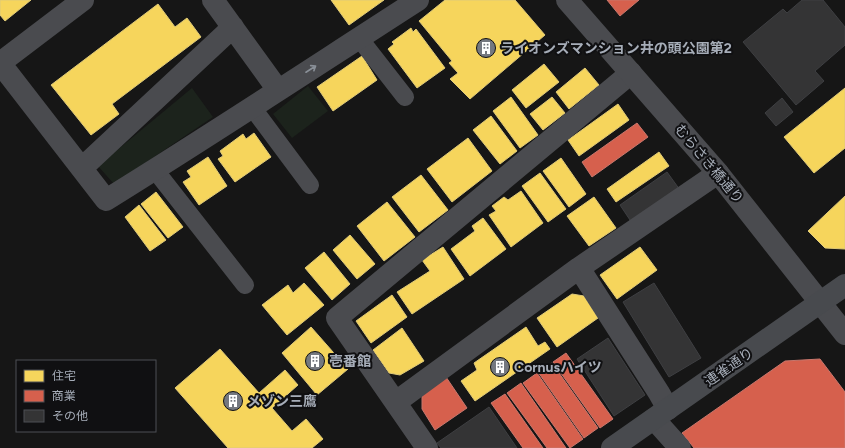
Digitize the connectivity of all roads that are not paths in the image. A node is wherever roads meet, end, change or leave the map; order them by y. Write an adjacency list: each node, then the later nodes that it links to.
1 (83, 0): 7 (street)
2 (213, 0): 5 (street)
3 (418, 0): 6 (street)
4 (567, 0): 8 (street, むらさき橋通り)
5 (233, 28): 9 (street); 12 (street)
6 (359, 38): 9 (street, one-way to 6); 10 (lane)
7 (0, 63): 12 (street)
8 (631, 73): 14 (street, むらさき橋通り); 21 (street)
9 (278, 90): 11 (street)
10 (405, 97)
11 (252, 107): 13 (street); 15 (lane)
12 (82, 168): 13 (street)
13 (155, 170): 17 (lane)
14 (718, 173): 16 (street); 19 (street, むらさき橋通り)
15 (310, 185)
16 (579, 268): 21 (street); 22 (street)
17 (245, 285)
18 (845, 285): 19 (main road, 連雀通り)
19 (820, 302): 20 (street, むらさき橋通り); 22 (main road, 連雀通り)
20 (845, 334)
21 (396, 402): 23 (street)
22 (661, 414): 24 (main road, 連雀通り); 25 (street)
23 (427, 448)
24 (612, 448)
25 (680, 448)

